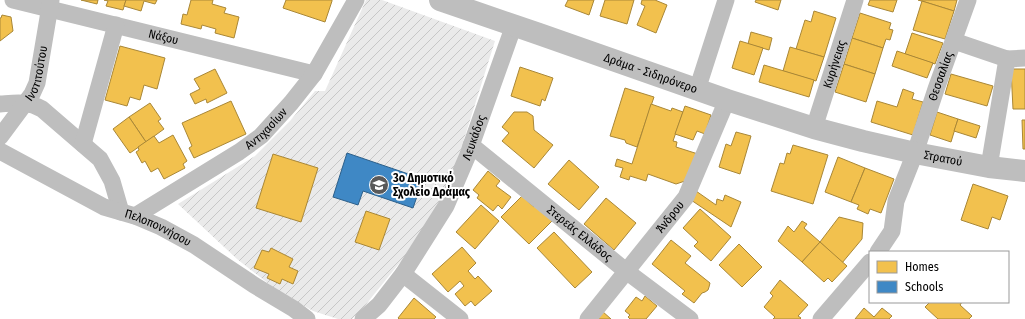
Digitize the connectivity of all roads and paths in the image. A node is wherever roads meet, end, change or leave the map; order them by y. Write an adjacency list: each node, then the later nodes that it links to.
1 (13, 0): 7 (street, Νάξου)
2 (356, 0): 13 (street, Αντιχασίων)
3 (440, 0): 9 (street, Δράμα - Σιδηρόνερο)
4 (726, 0): 14 (street)
5 (855, 0): 18 (street, Κυρήνειας)
6 (968, 0): 10 (street, Θεσσαλίας)
7 (50, 4): 8 (street, Νάξου); 16 (street, Ινστιτούτου)
8 (116, 25): 13 (street, Νάξου); 21 (street)
9 (514, 25): 14 (street, Δράμα - Σιδηρόνερο); 22 (street, Λευκάδος)
10 (954, 41): 11 (street); 24 (street, Θεσσαλίας)
11 (1007, 58): 12 (street); 25 (street)
12 (1025, 58)
13 (314, 74): 27 (street, Αντιχασίων)
14 (697, 90): 15 (street, Δράμα - Σιδηρόνερο)
15 (726, 100): 18 (street, Δράμα - Σιδηρόνερο); 30 (street, Άνδρου)
16 (25, 102): 17 (street); 19 (street, Ινστιτούτου); 21 (street)
17 (0, 104)
18 (814, 128): 20 (street, Δράμα - Σιδηρόνερο)
19 (0, 137)
20 (863, 141): 24 (street, Στρατού)
21 (83, 144): 27 (street)
22 (471, 145): 30 (street, Στερεάς Ελλάδος); 31 (street, Λευκάδος)
23 (0, 151): 27 (street, Πελοποννήσου)
24 (915, 153): 25 (street, Στρατού); 28 (street, Θεσσαλίας)
25 (989, 167): 26 (street, Στρατού)
26 (1025, 171)
27 (128, 214): 32 (street, Πελοποννήσου)
28 (879, 251)
29 (869, 263): 37 (street)
30 (626, 271): 35 (street, Άνδρου); 36 (street, Στερεάς Ελλάδος)
31 (403, 274): 33 (street, Λευκάδος); 34 (street)
32 (307, 319)
33 (363, 319)
34 (460, 319)
35 (588, 319)
36 (690, 319)
37 (822, 319)

